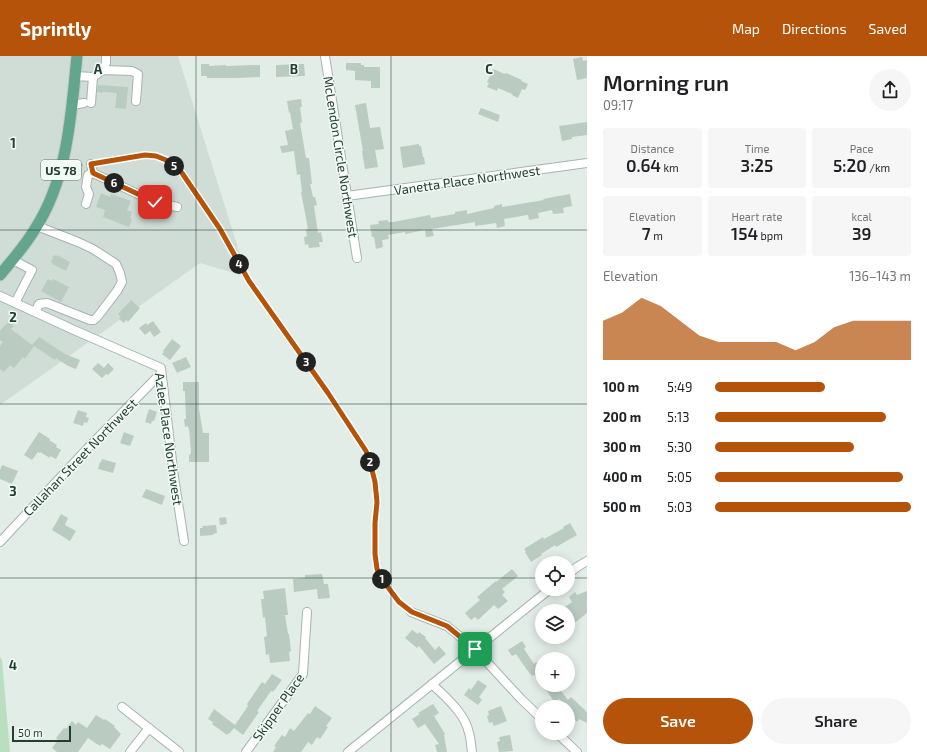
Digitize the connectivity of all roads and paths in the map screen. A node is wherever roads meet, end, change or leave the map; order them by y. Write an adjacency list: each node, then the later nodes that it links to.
1 (77, 56): 5 (main road, US 78)
2 (106, 56): 4 (street)
3 (325, 56): 13 (street, McLendon Circle Northwest)
4 (103, 70): 6 (street); 7 (street)
5 (75, 76): 6 (street); 8 (main road, US 78)
6 (93, 78): 8 (street)
7 (136, 101)
8 (72, 105): 11 (main road, US 78)
9 (587, 163): 13 (street, Vanetta Place Northwest)
10 (91, 164): 11 (path); 12 (street); 30 (path)
11 (62, 168): 16 (main road, US 78)
12 (93, 173): 14 (street); 15 (street)
13 (347, 196): 17 (street, McLendon Circle Northwest)
14 (86, 204)
15 (177, 207)
16 (37, 226): 18 (main road, US 78); 22 (street)
17 (358, 258)
18 (13, 260): 19 (main road, US 78); 21 (street)
19 (0, 275)
20 (0, 296): 21 (street, Azlee Place Northwest)
21 (15, 303): 22 (street, Azlee Place Northwest)
22 (35, 312): 23 (street, Azlee Place Northwest)
23 (161, 373): 24 (street, Azlee Place Northwest); 25 (street, Callahan Street Northwest)
24 (184, 541)
25 (0, 542)
26 (587, 561): 27 (street)
27 (575, 569)
28 (541, 596): 31 (street)
29 (307, 612): 39 (street, Skipper Place)
30 (412, 612): 31 (street)
31 (475, 649): 32 (street); 34 (street)
32 (432, 684): 40 (street); 41 (street)
33 (122, 707): 35 (street)
34 (535, 712)
35 (149, 728): 37 (street); 38 (street)
36 (564, 740): 42 (street)
37 (130, 752)
38 (179, 752)
39 (246, 752)
40 (348, 752)
41 (472, 752)
42 (577, 752)

